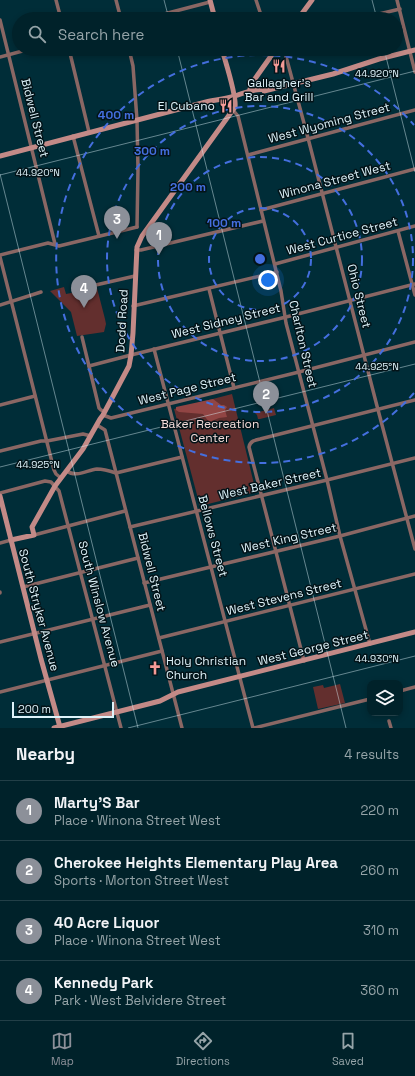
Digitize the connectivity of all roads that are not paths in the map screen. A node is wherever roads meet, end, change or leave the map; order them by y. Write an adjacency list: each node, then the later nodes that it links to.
1 (56, 0): 8 (street)
2 (116, 0): 9 (street)
3 (256, 0): 12 (street)
4 (312, 0): 13 (street)
5 (397, 0): 7 (street)
6 (210, 1): 10 (street); 11 (street)
7 (400, 9): 14 (street); 15 (street)
8 (59, 12)
9 (119, 12)
10 (170, 12)
11 (213, 12)
12 (259, 12)
13 (303, 12)
14 (387, 12)
15 (401, 12)
16 (0, 20): 20 (street, Bidwell Street)
17 (403, 20): 18 (street)
18 (412, 51): 28 (street)
19 (12, 54): 20 (street)
20 (9, 55): 27 (street); 39 (street, Bidwell Street)
21 (71, 56): 36 (street)
22 (131, 56): 35 (street)
23 (224, 56): 32 (street, Charlton Street)
24 (271, 56): 31 (street)
25 (286, 56): 29 (street, Ohio Street)
26 (391, 56): 29 (street)
27 (0, 57)
28 (415, 72)
29 (293, 83): 30 (street); 38 (street, Ohio Street)
30 (266, 90): 31 (street); 32 (street)
31 (250, 91): 32 (street)
32 (234, 96): 33 (street, Charlton Street); 35 (street)
33 (233, 110): 40 (street, Charlton Street); 48 (street, Dodd Road)
34 (415, 110): 38 (street, West Wyoming Street)
35 (137, 120): 36 (street); 47 (street)
36 (89, 132): 37 (street)
37 (73, 136): 39 (street); 50 (street)
38 (308, 138): 40 (street, West Wyoming Street); 43 (street, Ohio Street)
39 (32, 148): 41 (street); 51 (street, Bidwell Street)
40 (248, 155): 44 (street, Charlton Street)
41 (0, 156)
42 (415, 169): 43 (street, Winona Street West)
43 (322, 194): 44 (street, Winona Street West); 52 (street, Ohio Street)
44 (261, 210): 45 (street, Charlton Street)
45 (264, 221): 53 (street); 55 (street, Charlton Street)
46 (415, 226): 49 (street, West Curtice Street)
47 (137, 227): 48 (street); 50 (street)
48 (146, 231): 53 (street, Dodd Road)
49 (398, 231): 52 (street, West Curtice Street); 58 (street)
50 (99, 236): 51 (street)
51 (55, 244): 54 (street)
52 (337, 248): 55 (street, West Curtice Street); 63 (street, Ohio Street)
53 (136, 250): 57 (street, Dodd Road)
54 (0, 256): 64 (street)
55 (275, 264): 56 (street, Charlton Street)
56 (277, 272): 59 (street); 67 (street, Charlton Street)
57 (135, 276): 61 (street); 66 (street, Dodd Road)
58 (414, 285): 62 (street); 63 (street, West Sidney Street)
59 (209, 289): 66 (street); 68 (street)
60 (41, 292): 64 (street)
61 (82, 292)
62 (415, 296)
63 (350, 301): 67 (street, West Sidney Street); 73 (street, Ohio Street)
64 (11, 302): 65 (street); 77 (street)
65 (0, 304)
66 (133, 306): 72 (street, Dodd Road)
67 (286, 317): 68 (street, West Sidney Street); 75 (street, Charlton Street)
68 (220, 333): 71 (street, West Sidney Street); 76 (street)
69 (82, 337): 74 (street)
70 (415, 342): 73 (street, West Page Street)
71 (154, 349): 72 (street, West Sidney Street); 79 (street, Bellows Street)
72 (131, 355): 74 (street, West Sidney Street); 82 (street, Dodd Road)
73 (364, 355): 75 (street, West Page Street); 81 (street, Ohio Street)
74 (89, 366): 82 (street)
75 (299, 372): 76 (street, West Page Street); 84 (street, Charlton Street)
76 (234, 388): 79 (street, West Page Street)
77 (35, 396): 80 (street); 86 (street)
78 (415, 400): 81 (street)
79 (168, 404): 82 (street, West Page Street); 88 (street, Bellows Street)
80 (0, 405)
81 (378, 410): 84 (street); 90 (street, Ohio Street)
82 (104, 414): 83 (street, Dodd Road)
83 (97, 424): 85 (street, Dodd Road); 92 (street, Bidwell Street)
84 (312, 426): 94 (street, Charlton Street); 98 (street)
85 (91, 436): 86 (street); 91 (street, Dodd Road)
86 (47, 441): 87 (street); 93 (street)
87 (0, 451)
88 (182, 457): 92 (street); 100 (street, Bellows Street)
89 (415, 458): 90 (street, West Baker Street)
90 (392, 464): 94 (street, West Baker Street); 102 (street, Ohio Street)
91 (67, 470): 92 (street); 93 (street, Dodd Road)
92 (116, 473): 99 (street, Bidwell Street)
93 (61, 478): 95 (street, Dodd Road)
94 (327, 480): 98 (street, West Baker Street); 106 (street, Charlton Street)
95 (55, 486): 96 (street); 103 (street, South Winslow Avenue); 105 (street, Dodd Road)
96 (0, 493)
97 (0, 496): 107 (street, South Stryker Avenue)
98 (261, 496): 100 (street, West Baker Street); 110 (street)
99 (125, 511): 103 (street); 104 (street, Bidwell Street)
100 (196, 512): 104 (street, West Baker Street); 112 (street, Bellows Street)
101 (415, 516): 102 (street, West King Street)
102 (407, 518): 106 (street, West King Street); 109 (street, Ohio Street)
103 (68, 525): 105 (street); 113 (street, South Winslow Avenue)
104 (130, 528): 111 (street, Bidwell Street)
105 (34, 535): 107 (street)
106 (340, 536): 110 (street, West King Street); 117 (street, Charlton Street)
107 (11, 540): 108 (street); 116 (street, South Stryker Avenue)
108 (0, 543)
109 (415, 549)
110 (275, 551): 112 (street, West King Street); 119 (street)
111 (138, 558): 113 (street); 115 (street, Bidwell Street)
112 (210, 567): 115 (street, West King Street); 121 (street, Bellows Street)
113 (80, 572): 116 (street); 120 (street, South Winslow Avenue)
114 (415, 574): 117 (street, West Stevens Street)
115 (144, 583): 118 (street, Bidwell Street)
116 (23, 587): 123 (street, South Stryker Avenue)
117 (355, 589): 119 (street, West Stevens Street); 126 (street, Charlton Street)
118 (150, 605): 120 (street); 124 (street, Bidwell Street)
119 (289, 605): 121 (street, West Stevens Street); 128 (street)
120 (93, 619): 123 (street); 129 (street, South Winslow Avenue)
121 (225, 622): 124 (street, West Stevens Street); 130 (street, Bellows Street)
122 (415, 632): 126 (street, West George Street)
123 (35, 633): 125 (street); 131 (street, South Stryker Avenue)
124 (159, 638): 127 (street, Bidwell Street)
125 (0, 642)
126 (370, 644): 128 (street, West George Street)
127 (162, 651): 129 (street); 135 (street, Bidwell Street)
128 (304, 661): 130 (street, West George Street)
129 (104, 665): 131 (street); 137 (street, South Winslow Avenue)
130 (239, 677): 135 (street, West George Street); 142 (street, Bellows Street)
131 (47, 680): 134 (street); 139 (street, South Stryker Avenue)
132 (415, 687): 133 (street)
133 (403, 690)
134 (0, 692)
135 (173, 695): 137 (street, West George Street); 141 (street, Bidwell Street)
136 (367, 700): 142 (street)
137 (117, 712): 139 (street, West George Street); 140 (street, South Winslow Avenue)
138 (389, 721): 143 (street)
139 (58, 728)
140 (121, 728)
141 (182, 728)
142 (253, 728)
143 (391, 728)

